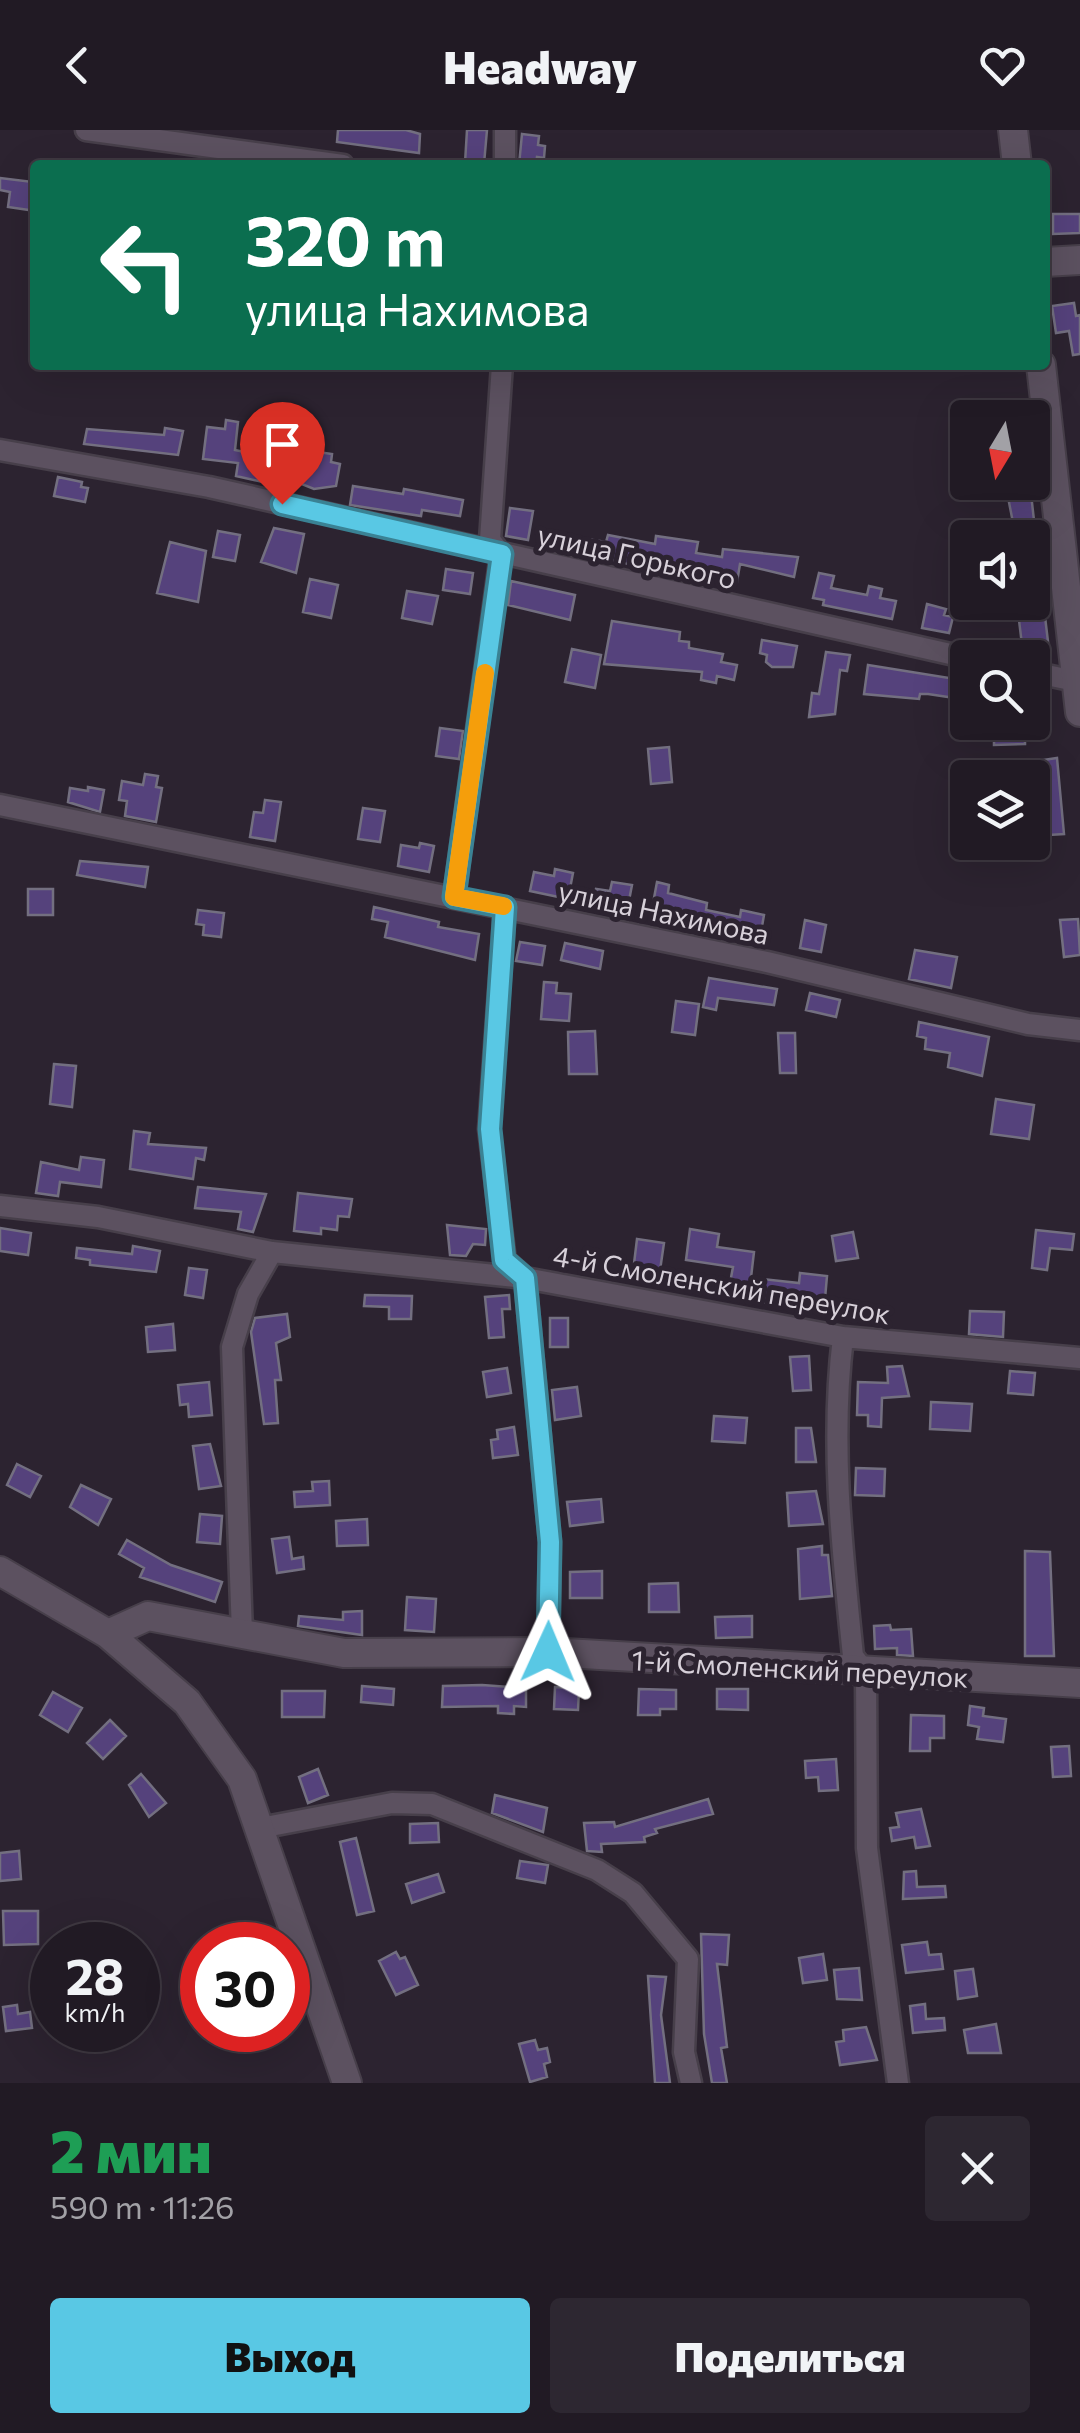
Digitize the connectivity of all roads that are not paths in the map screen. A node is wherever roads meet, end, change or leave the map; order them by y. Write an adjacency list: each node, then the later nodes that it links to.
1 (86, 130): 4 (street)
2 (505, 130): 5 (street)
3 (1013, 130): 6 (street)
4 (305, 160)
5 (505, 160)
6 (1016, 160)
7 (1080, 260): 8 (street)
8 (1050, 262)
9 (502, 370): 12 (street)
10 (1042, 370): 15 (street)
11 (0, 450): 12 (street, улица Горького)
12 (502, 554): 13 (street, улица Горького); 18 (street)
13 (950, 654)
14 (1050, 676): 15 (street)
15 (1079, 682): 16 (street)
16 (1080, 712)
17 (0, 806): 18 (street, улица Нахимова)
18 (454, 897): 19 (street, улица Нахимова)
19 (505, 907): 20 (street, улица Нахимова); 23 (street)
20 (1080, 1030)
21 (0, 1206): 22 (street, 4-й Смоленский переулок)
22 (272, 1252): 23 (street, 4-й Смоленский переулок); 28 (street)
23 (525, 1278): 24 (street, 4-й Смоленский переулок); 29 (street)
24 (843, 1337): 25 (street, 4-й Смоленский переулок); 30 (street)
25 (1080, 1358)
26 (0, 1571): 27 (street)
27 (108, 1634): 28 (street, 1-й Смоленский переулок); 32 (street)
28 (242, 1634): 29 (street, 1-й Смоленский переулок)
29 (548, 1652): 30 (street, 1-й Смоленский переулок)
30 (866, 1673): 31 (street, 1-й Смоленский переулок); 35 (street)
31 (1080, 1683)
32 (260, 1828): 33 (street); 34 (street)
33 (347, 2083)
34 (691, 2083)
35 (898, 2083)

